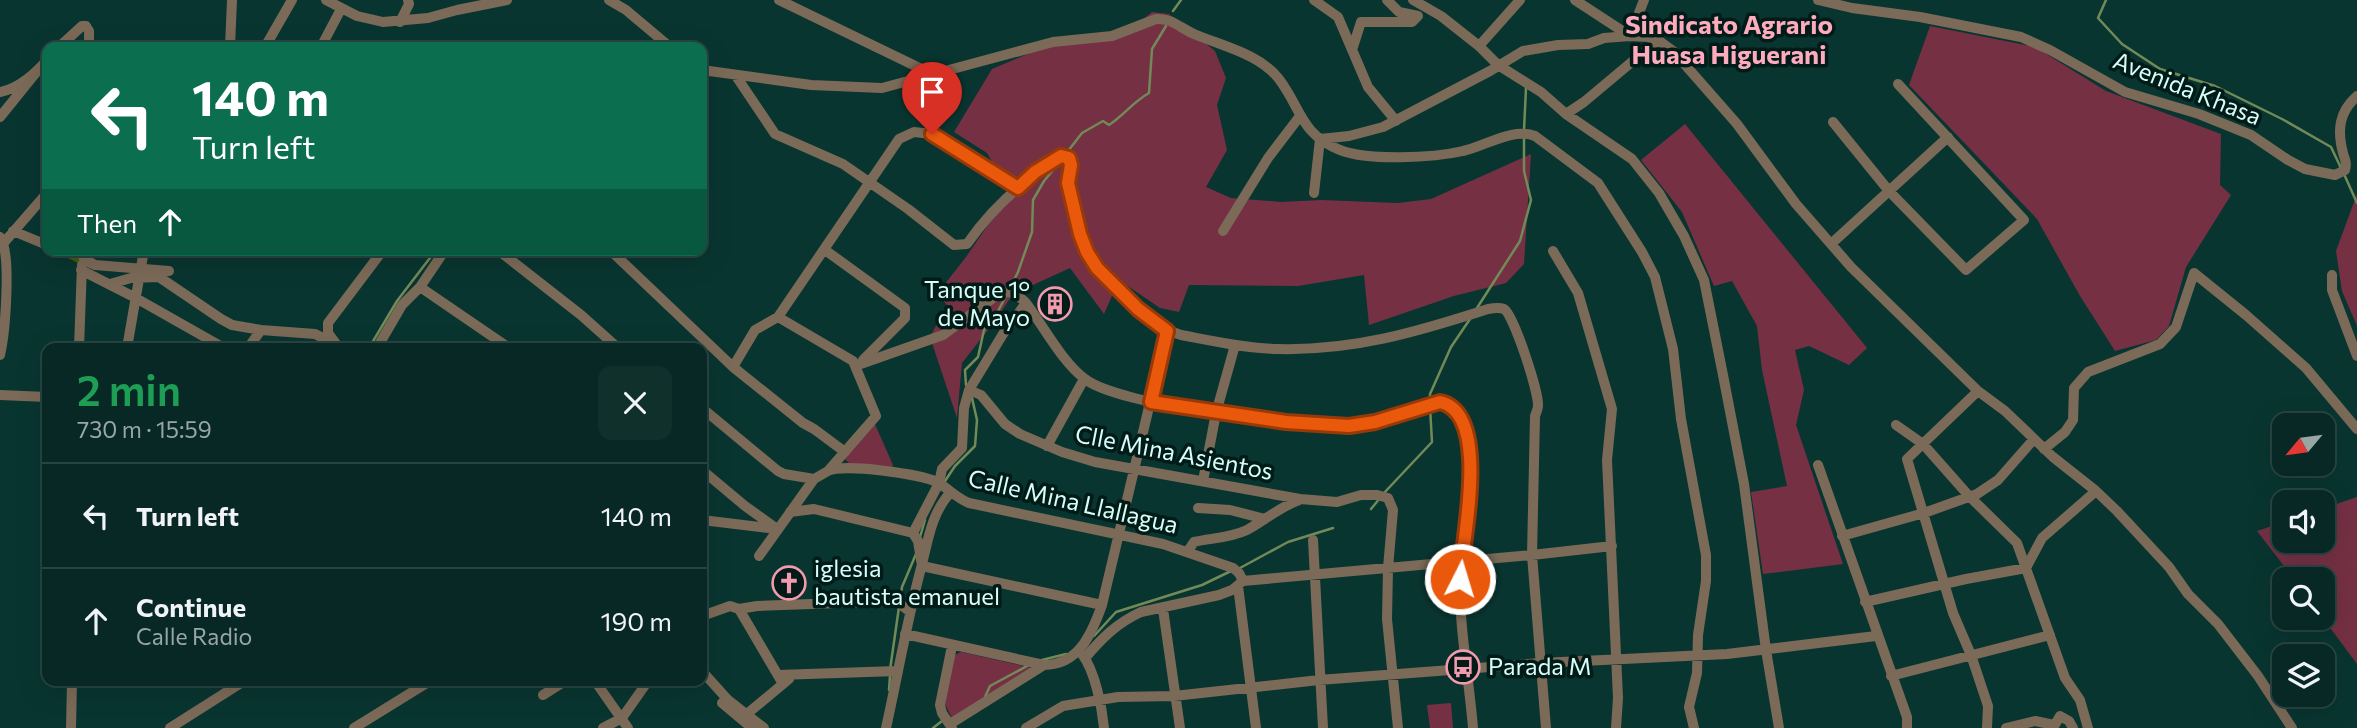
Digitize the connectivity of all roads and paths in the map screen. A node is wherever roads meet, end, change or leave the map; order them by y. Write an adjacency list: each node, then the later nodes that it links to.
1 (232, 0): 21 (street)
2 (292, 0): 22 (street)
3 (326, 0): 15 (street)
4 (408, 0): 16 (street)
5 (507, 0): 16 (street)
6 (609, 0): 24 (street)
7 (779, 0): 31 (street)
8 (1314, 0): 26 (street)
9 (1387, 0): 26 (street)
10 (1413, 0): 25 (street)
11 (1520, 0): 25 (street)
12 (1576, 0): 17 (street)
13 (1644, 0): 17 (street)
14 (1818, 0): 35 (street, Avenida Khasa)
15 (341, 9): 16 (street); 23 (street)
16 (400, 22)
17 (1630, 36): 18 (street); 27 (street)
18 (1658, 40): 36 (street); 52 (street)
19 (64, 42): 20 (street)
20 (89, 42)
21 (230, 42)
22 (268, 42)
23 (324, 42)
24 (664, 42)
25 (1479, 46): 27 (street)
26 (1352, 50): 39 (street)
27 (1498, 65): 36 (street); 39 (street)
28 (42, 66): 29 (street)
29 (38, 70): 34 (street); 38 (street)
30 (707, 71): 32 (street)
31 (934, 75): 32 (street); 37 (street)
32 (736, 76): 43 (street)
33 (1898, 84): 41 (street)
34 (0, 92)
35 (2357, 96)
36 (1566, 114): 142 (street)
37 (1300, 116): 42 (street); 49 (street)
38 (0, 117)
39 (1396, 121): 42 (street)
40 (1833, 122): 45 (street)
41 (1948, 138): 45 (street); 45 (street)
42 (1320, 139): 46 (street); 144 (street)
43 (869, 183): 44 (street); 44 (street); 53 (street)
44 (1018, 188): 70 (street)
45 (1889, 191): 52 (street)
46 (1314, 193)
47 (42, 198): 48 (street)
48 (13, 231): 50 (street); 51 (street)
49 (1223, 231)
50 (1, 242): 81 (street)
51 (42, 243)
52 (1831, 244): 87 (street)
53 (825, 250): 68 (street); 83 (street)
54 (1553, 251): 121 (street)
55 (142, 256): 62 (street)
56 (378, 256): 76 (street)
57 (441, 256): 65 (street)
58 (506, 256): 79 (street)
59 (616, 256): 84 (street)
60 (82, 260): 62 (street); 64 (street); 71 (street)
61 (169, 271): 62 (street)
62 (138, 273): 64 (street); 66 (street); 69 (street)
63 (2332, 275): 82 (street)
64 (110, 284): 66 (street)
65 (420, 287): 77 (street); 78 (street)
66 (134, 296): 72 (street); 73 (street)
67 (1026, 303): 83 (street); 85 (street); 86 (street)
68 (778, 317): 83 (street); 84 (street)
69 (261, 330): 74 (street); 75 (street)
70 (1167, 331): 80 (street); 90 (street)
71 (79, 343)
72 (128, 343)
73 (215, 343)
74 (252, 343)
75 (325, 343)
76 (335, 343)
77 (380, 343)
78 (502, 343)
79 (613, 343)
80 (1235, 345): 92 (street); 123 (street)
81 (0, 355)
82 (2357, 356)
83 (855, 366): 99 (street)
84 (733, 367): 99 (street)
85 (1084, 379): 90 (street); 97 (street)
86 (969, 390): 97 (street, Clle Mina Asientos); 106 (street)
87 (1979, 391): 95 (street); 96 (street)
88 (0, 395): 89 (street)
89 (42, 397)
90 (1151, 402): 92 (street); 101 (street)
91 (707, 412): 104 (street)
92 (1216, 413): 105 (street); 125 (street)
93 (1896, 425): 96 (street)
94 (2357, 429): 98 (street)
95 (2034, 439): 98 (street); 109 (street)
96 (1923, 444): 109 (street); 113 (street)
97 (1047, 446): 101 (street, Clle Mina Asientos)
98 (2044, 449): 107 (street)
99 (845, 452): 102 (street)
100 (1818, 465): 119 (street)
101 (1133, 470): 105 (street, Clle Mina Asientos); 118 (street)
102 (828, 471): 104 (street); 106 (street, Calle Mina Llallagua)
103 (707, 474): 116 (street)
104 (814, 479): 112 (street)
105 (1203, 481): 110 (street, Clle Mina Asientos)
106 (939, 483): 108 (street, Calle Mina Llallagua); 117 (street)
107 (2096, 491): 128 (street); 195 (street)
108 (950, 493): 118 (street, Calle Mina Llallagua); 126 (street)
109 (1969, 496): 113 (street); 128 (street)
110 (1300, 499): 114 (street); 127 (street, Clle Mina Asientos)
111 (1198, 508): 114 (street)
112 (790, 512): 116 (street); 117 (street)
113 (1924, 513): 119 (street); 131 (street)
114 (1265, 519): 122 (street)
115 (707, 521): 116 (street)
116 (777, 529): 124 (street)
117 (913, 533): 126 (street)
118 (1118, 535): 122 (street, Calle Mina Llallagua); 133 (street)
119 (1842, 536): 132 (street)
120 (1313, 540): 129 (street)
121 (1612, 546): 123 (street); 146 (street)
122 (1188, 551): 130 (street, Calle Mina Llallagua)
123 (1532, 555): 125 (street); 147 (street)
124 (759, 556)
125 (1461, 560): 127 (street); 149 (street)
126 (922, 566): 133 (street); 136 (street)
127 (1388, 568): 129 (street); 151 (street)
128 (2026, 568): 131 (street); 139 (street)
129 (1315, 575): 130 (street); 155 (street)
130 (1240, 584): 135 (street); 163 (street)
131 (1946, 584): 132 (street); 145 (street)
132 (1865, 602): 140 (street)
133 (1102, 605): 143 (street)
134 (739, 609): 136 (street); 137 (street); 154 (street)
135 (1163, 609): 143 (street); 165 (street)
136 (909, 611): 138 (street)
137 (707, 614)
138 (905, 634): 141 (street); 150 (street)
139 (2050, 635): 145 (street); 194 (street)
140 (1876, 636): 142 (street); 152 (street)
141 (951, 646): 148 (street); 169 (street)
142 (1766, 650): 144 (street); 189 (street)
143 (1082, 654): 148 (street); 166 (street)
144 (1698, 654): 146 (street); 188 (street)
145 (1971, 655): 152 (street); 191 (street)
146 (1615, 658): 147 (street); 187 (street)
147 (1541, 663): 149 (street); 186 (street)
148 (1044, 665): 169 (street)
149 (1466, 669): 151 (street); 185 (street)
150 (897, 671): 154 (street); 178 (street)
151 (1391, 674): 155 (street); 184 (street)
152 (1891, 676): 190 (street)
153 (707, 677): 168 (street)
154 (781, 679): 168 (street)
155 (1319, 680): 163 (street); 183 (street)
156 (72, 686): 171 (street)
157 (236, 686): 172 (street)
158 (422, 686): 173 (street)
159 (557, 686): 164 (street)
160 (600, 686): 167 (street)
161 (644, 686): 167 (street)
162 (707, 686): 168 (street)
163 (1251, 687): 165 (street); 182 (street)
164 (543, 695)
165 (1174, 696): 166 (street); 181 (street)
166 (1098, 700): 179 (street); 180 (street)
167 (622, 718): 174 (street); 175 (street)
168 (743, 718): 176 (street); 177 (street)
169 (951, 726)
170 (2053, 726): 192 (street); 193 (street)
171 (71, 728)
172 (170, 728)
173 (354, 728)
174 (603, 728)
175 (628, 728)
176 (752, 728)
177 (764, 728)
178 (886, 728)
179 (1026, 728)
180 (1104, 728)
181 (1180, 728)
182 (1256, 728)
183 (1323, 728)
184 (1398, 728)
185 (1473, 728)
186 (1546, 728)
187 (1616, 728)
188 (1694, 728)
189 (1779, 728)
190 (1907, 728)
191 (1987, 728)
192 (2006, 728)
193 (2073, 728)
194 (2088, 728)
195 (2292, 728)

